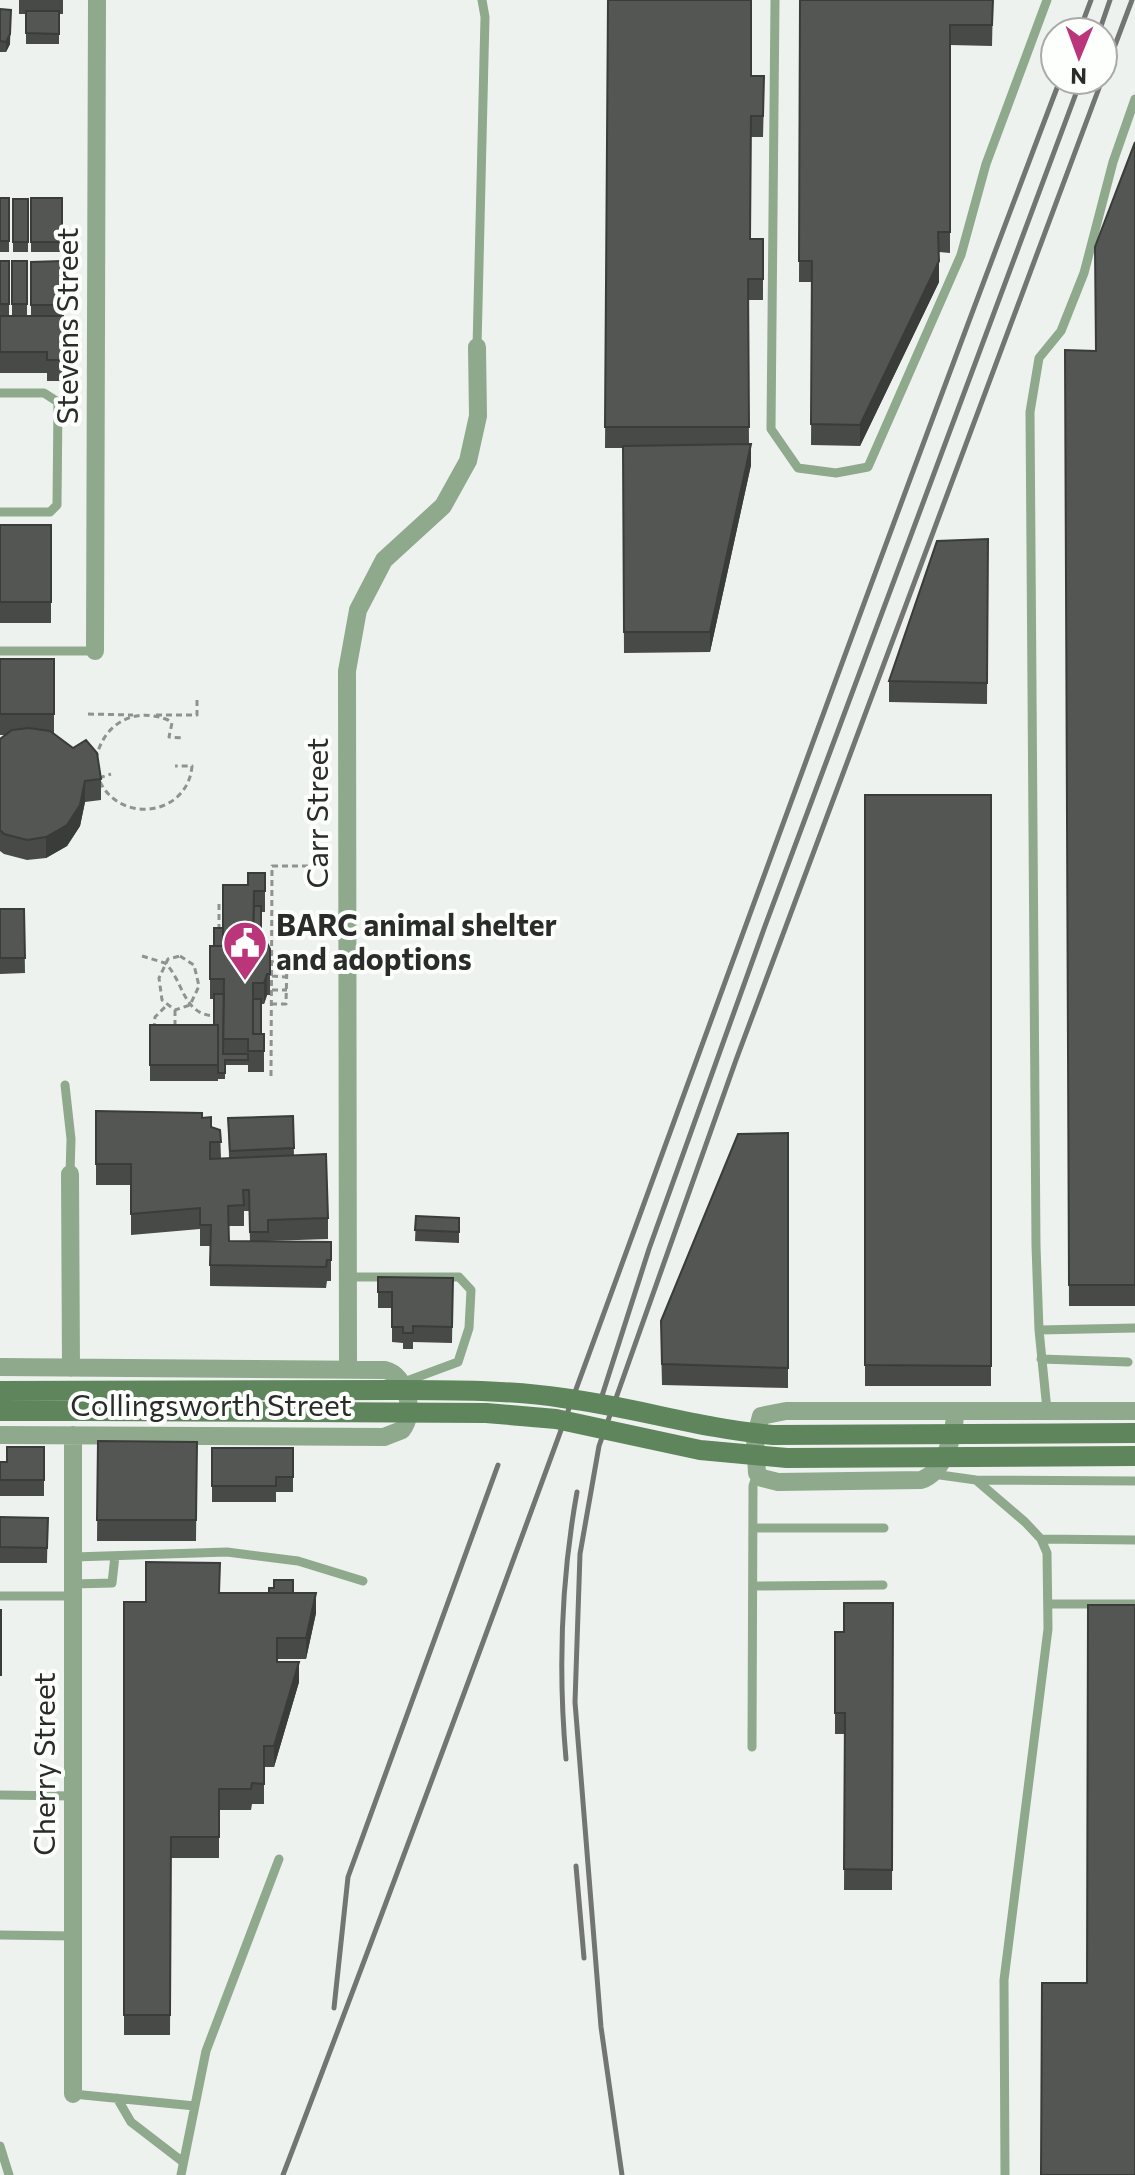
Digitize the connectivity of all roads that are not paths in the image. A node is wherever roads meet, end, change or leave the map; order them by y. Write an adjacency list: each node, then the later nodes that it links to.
1 (97, 0): 10 (street, Stevens Street)
2 (482, 0): 6 (lane)
3 (775, 0): 4 (lane)
4 (1047, 0)
5 (1135, 99): 15 (lane)
6 (477, 347): 13 (street, Carr Street)
7 (0, 393): 8 (lane)
8 (0, 512)
9 (0, 651): 10 (lane)
10 (95, 651)
11 (65, 1085): 12 (lane)
12 (70, 1174): 19 (street)
13 (347, 1277): 20 (street, Carr Street); 21 (lane)
14 (1135, 1328): 15 (lane)
15 (1039, 1330): 16 (lane)
16 (1041, 1359): 17 (lane); 26 (lane)
17 (1128, 1362)
18 (0, 1367): 19 (street, Collingsworth Street)
19 (71, 1368): 20 (street, Collingsworth Street)
20 (348, 1368): 21 (street, Collingsworth Street)
21 (404, 1382): 30 (street, Collingsworth Street)
22 (0, 1391): 23 (main road, Collingsworth Street)
23 (85, 1401): 24 (main road, Collingsworth Street); 28 (main road, Collingsworth Street, bridge); 31 (main road, Collingsworth Street, bridge)
24 (0, 1411)
25 (955, 1411): 26 (street); 32 (street); 33 (street)
26 (1047, 1411): 27 (street)
27 (1135, 1411)
28 (1135, 1433)
29 (0, 1435): 30 (street, Collingsworth Street)
30 (73, 1435): 41 (street, Cherry Street)
31 (1135, 1456)
32 (757, 1473): 33 (street); 36 (lane)
33 (933, 1474): 34 (lane)
34 (976, 1480): 35 (lane); 38 (lane)
35 (1135, 1481)
36 (753, 1528): 37 (lane); 44 (lane)
37 (884, 1528)
38 (1041, 1539): 39 (lane); 47 (lane)
39 (1135, 1540)
40 (115, 1556): 41 (lane); 42 (lane); 45 (lane)
41 (74, 1557): 45 (street, Cherry Street)
42 (363, 1581)
43 (883, 1585): 44 (lane)
44 (753, 1586): 49 (lane)
45 (74, 1590): 46 (lane); 51 (street, Cherry Street)
46 (0, 1596)
47 (1048, 1604): 48 (lane); 62 (lane)
48 (1135, 1604)
49 (752, 1747)
50 (0, 1795): 51 (lane)
51 (73, 1796): 54 (street, Cherry Street)
52 (279, 1859): 57 (lane)
53 (0, 1935): 54 (lane)
54 (73, 1936): 55 (street, Cherry Street)
55 (73, 2094): 56 (lane)
56 (117, 2098): 57 (lane); 59 (lane)
57 (195, 2106): 59 (lane)
58 (0, 2146): 60 (lane)
59 (183, 2162): 61 (lane)
60 (9, 2175)
61 (181, 2175)
62 (1005, 2175)

